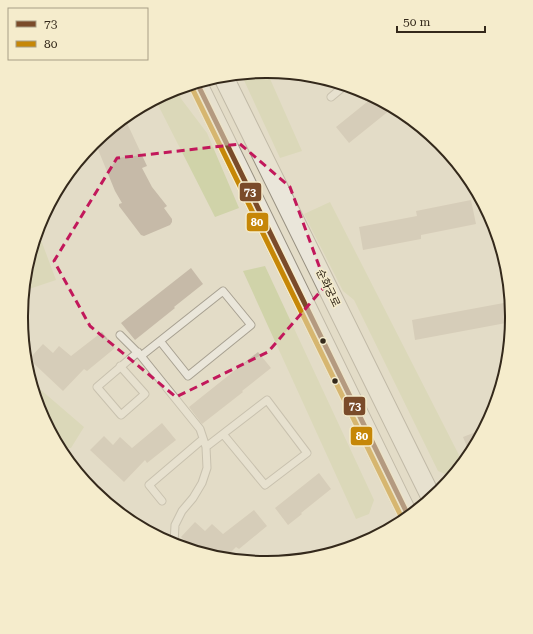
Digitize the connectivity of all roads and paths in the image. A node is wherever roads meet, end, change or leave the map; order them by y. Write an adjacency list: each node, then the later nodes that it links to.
1 (226, 82): 12 (street, 순화궁로)
2 (200, 88): 14 (street)
3 (340, 90): 4 (lane)
4 (331, 97)
5 (120, 334): 7 (lane)
6 (160, 341): 6 (lane); 7 (lane)
7 (140, 354): 8 (lane); 10 (lane)
8 (120, 366): 8 (lane)
9 (223, 434): 9 (lane); 11 (lane)
10 (203, 439): 11 (lane); 13 (lane)
11 (206, 447): 15 (lane)
12 (428, 492)
13 (162, 501)
14 (406, 510)
15 (174, 537)

